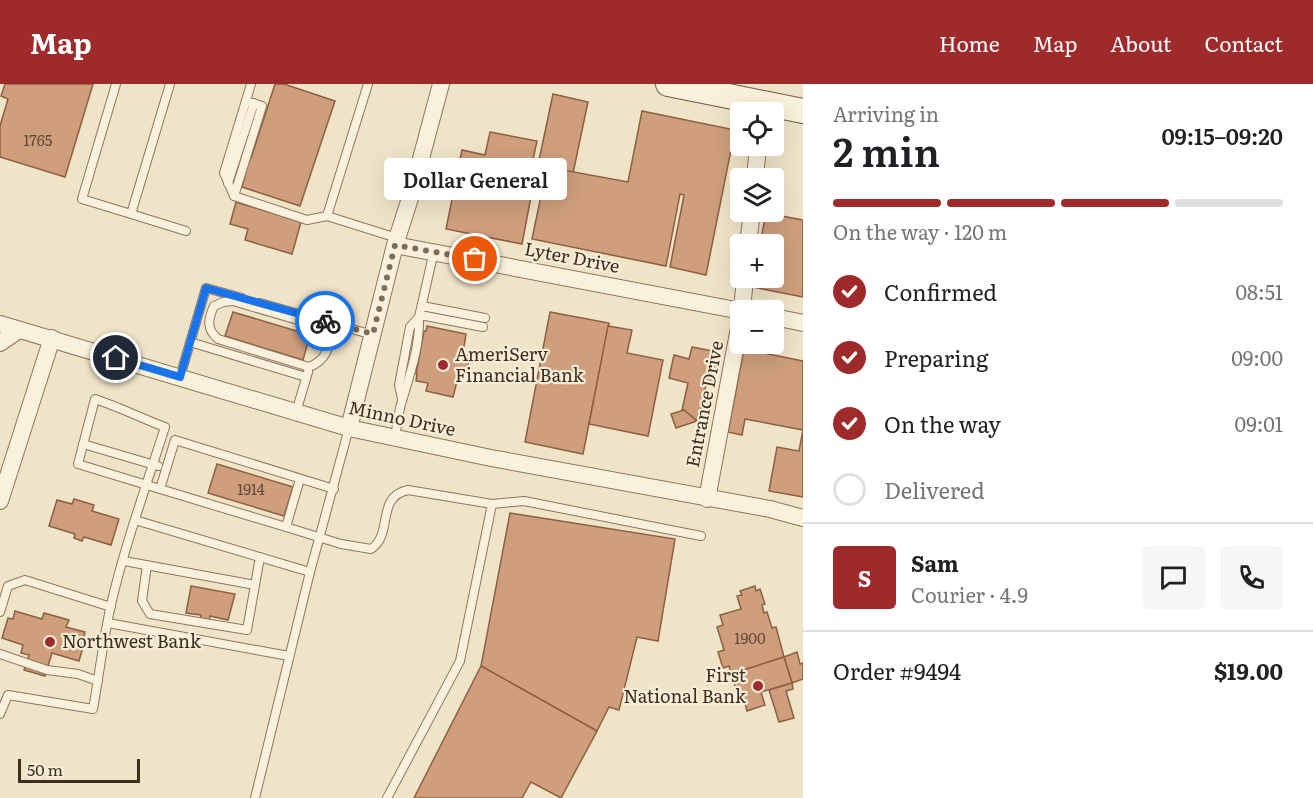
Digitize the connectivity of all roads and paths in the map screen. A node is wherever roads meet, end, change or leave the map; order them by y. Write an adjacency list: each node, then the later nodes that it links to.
1 (116, 84): 12 (lane)
2 (170, 84): 12 (lane)
3 (251, 84): 8 (lane)
4 (368, 84): 13 (lane)
5 (441, 84): 15 (street)
6 (668, 84): 7 (main road)
7 (738, 102)
8 (254, 103): 11 (lane); 11 (lane)
9 (784, 110): 10 (main road)
10 (803, 111)
11 (234, 196): 13 (lane)
12 (131, 214): 14 (lane)
13 (327, 216): 15 (lane)
14 (186, 231)
15 (396, 242): 16 (street, Lyter Drive); 26 (street)
16 (435, 251): 17 (street, Lyter Drive); 18 (lane)
17 (730, 309)
18 (420, 313): 21 (lane); 36 (lane)
19 (303, 315): 22 (lane); 28 (lane); 31 (lane)
20 (784, 320): 23 (street)
21 (484, 322)
22 (333, 323): 26 (lane); 31 (lane)
23 (803, 323)
24 (0, 324): 25 (street, Minno Drive)
25 (19, 330): 27 (street, Minno Drive); 29 (street)
26 (373, 334): 35 (street)
27 (52, 338): 32 (street, Minno Drive); 45 (street)
28 (190, 342): 32 (lane); 33 (lane)
29 (0, 343)
30 (734, 354): 44 (street, Entrance Drive)
31 (309, 367): 33 (lane)
32 (180, 377): 34 (street, Minno Drive)
33 (306, 377): 34 (lane)
34 (296, 412): 35 (street, Minno Drive)
35 (349, 428): 36 (street, Minno Drive); 43 (lane)
36 (395, 438): 44 (street, Minno Drive)
37 (83, 444): 38 (lane); 38 (lane); 41 (lane)
38 (153, 464): 39 (lane); 41 (lane)
39 (166, 468): 40 (lane); 42 (lane)
40 (300, 478): 43 (lane); 49 (lane)
41 (147, 485): 42 (lane); 48 (lane)
42 (160, 489): 49 (lane)
43 (334, 489): 51 (lane)
44 (707, 499): 47 (street, Minno Drive)
45 (0, 501)
46 (492, 504): 50 (lane); 51 (lane); 65 (lane)
47 (803, 518)
48 (135, 520): 52 (lane); 53 (lane)
49 (286, 527): 51 (lane)
50 (700, 536)
51 (320, 537): 55 (lane)
52 (260, 557): 55 (lane); 56 (lane)
53 (124, 561): 54 (lane); 57 (lane)
54 (147, 565): 56 (lane); 56 (lane)
55 (310, 572): 61 (lane)
56 (255, 585)
57 (111, 607): 58 (lane); 59 (lane)
58 (0, 612)
59 (108, 623): 61 (lane); 62 (lane)
60 (0, 654): 62 (lane)
61 (289, 656): 64 (lane)
62 (98, 681): 63 (lane)
63 (0, 714)
64 (255, 798)
65 (387, 798)

